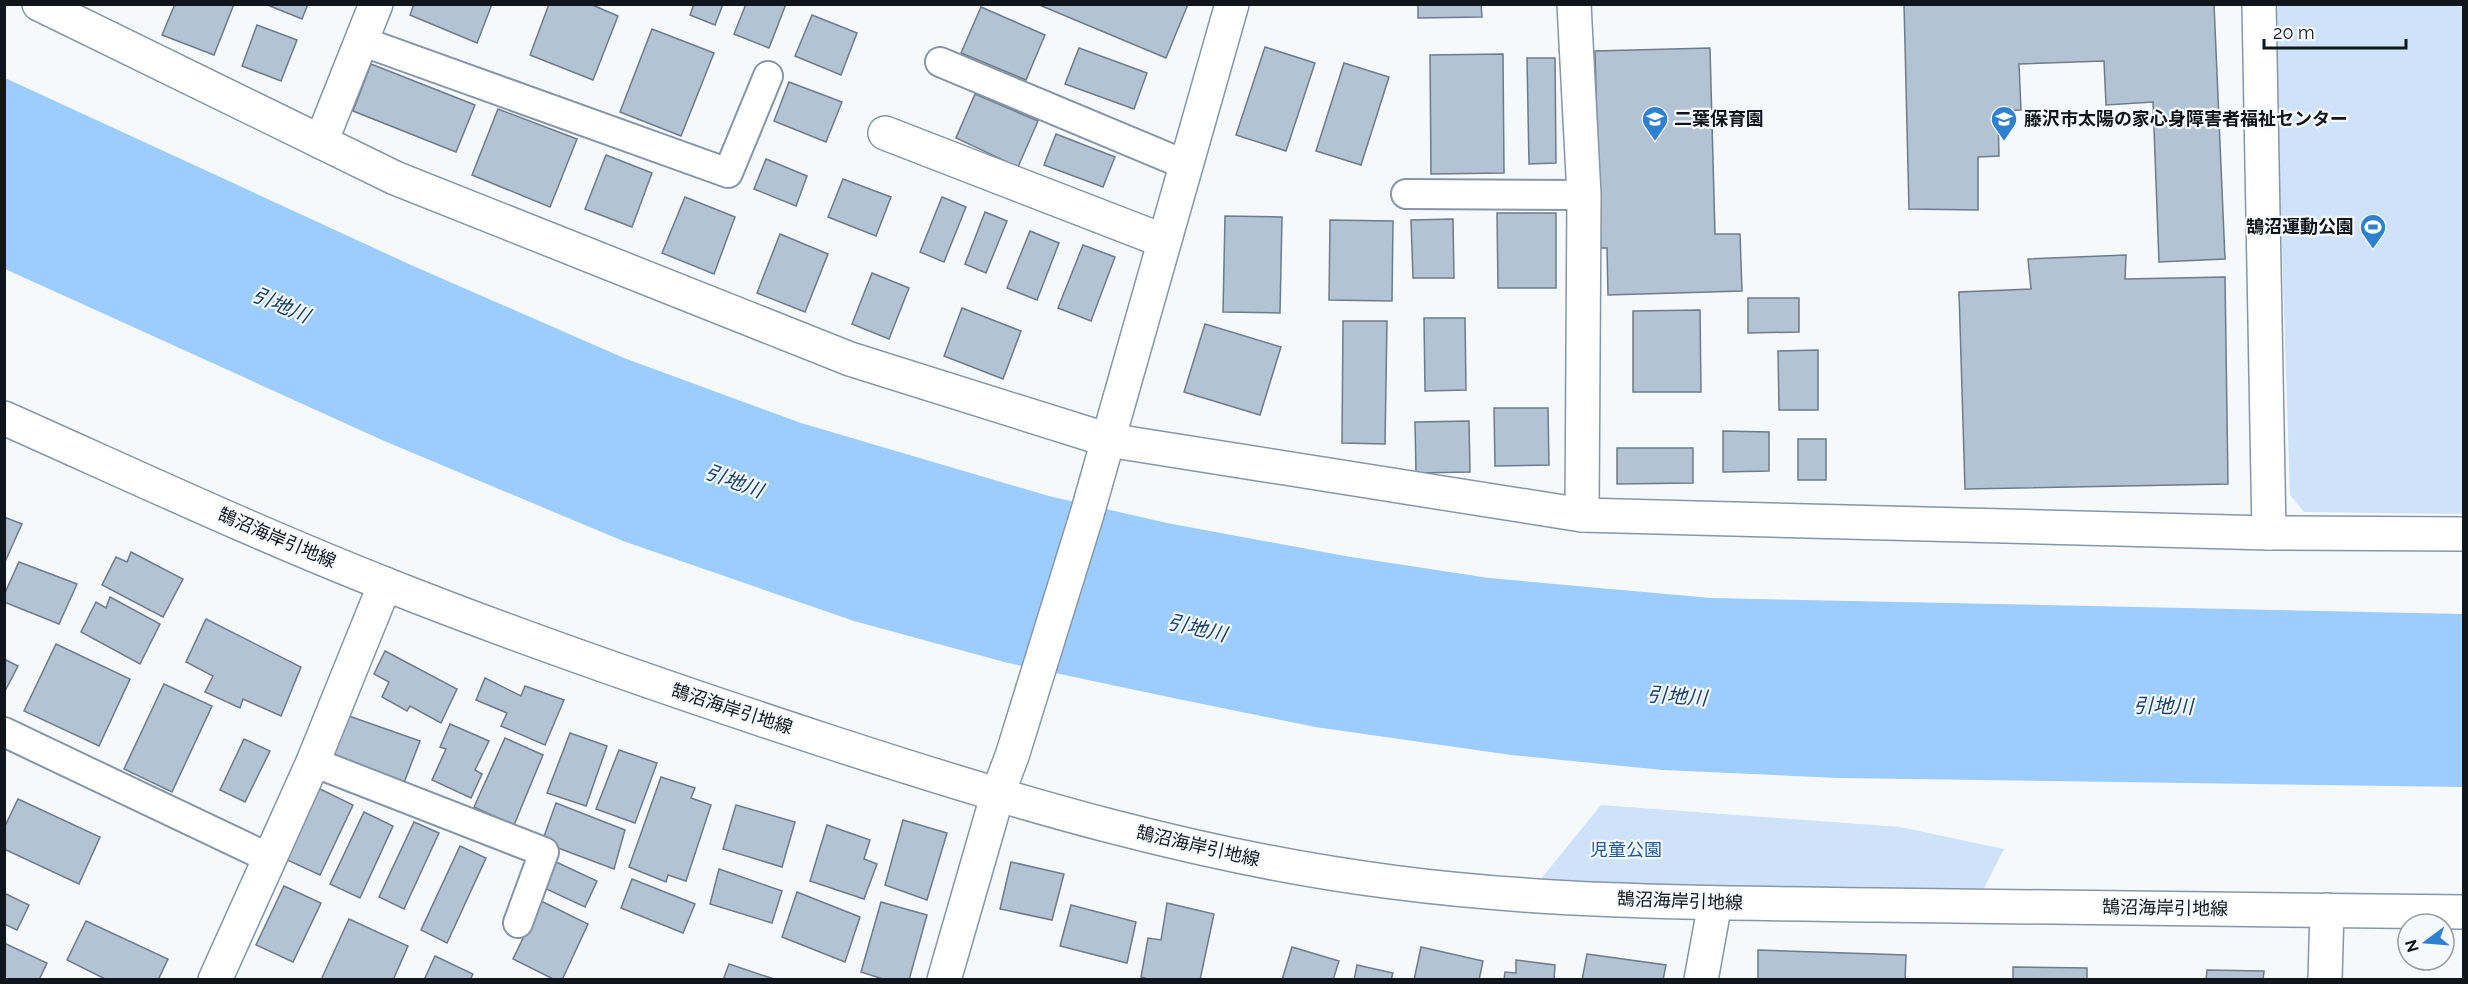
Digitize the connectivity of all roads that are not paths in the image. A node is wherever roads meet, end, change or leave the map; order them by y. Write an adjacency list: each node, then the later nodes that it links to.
1 (39, 4): 10 (street)
2 (376, 4): 6 (street)
3 (1232, 4): 11 (street)
4 (1574, 4): 13 (street)
5 (2259, 4): 18 (street)
6 (361, 41): 8 (lane); 10 (street)
7 (940, 62): 11 (lane)
8 (768, 76)
9 (885, 133): 14 (street)
10 (321, 142): 16 (street)
11 (1186, 165): 14 (street)
12 (1406, 194): 13 (lane)
13 (1584, 195): 17 (street)
14 (1164, 242): 16 (street)
15 (4, 418): 20 (street, 鵠沼海岸引地線)
16 (1108, 440): 17 (street); 23 (street)
17 (1582, 515): 18 (street)
18 (2269, 533): 19 (street)
19 (2463, 534)
20 (385, 584): 22 (street); 23 (street, 鵠沼海岸引地線)
21 (4, 732): 24 (lane)
22 (313, 762): 24 (street); 28 (lane)
23 (998, 793): 25 (street, 鵠沼海岸引地線); 30 (street)
24 (269, 858): 29 (street)
25 (1715, 903): 26 (street, 鵠沼海岸引地線); 31 (street)
26 (2327, 910): 27 (street, 鵠沼海岸引地線); 32 (street)
27 (2463, 912)
28 (518, 923)
29 (215, 980)
30 (944, 980)
31 (1701, 980)
32 (2325, 980)

